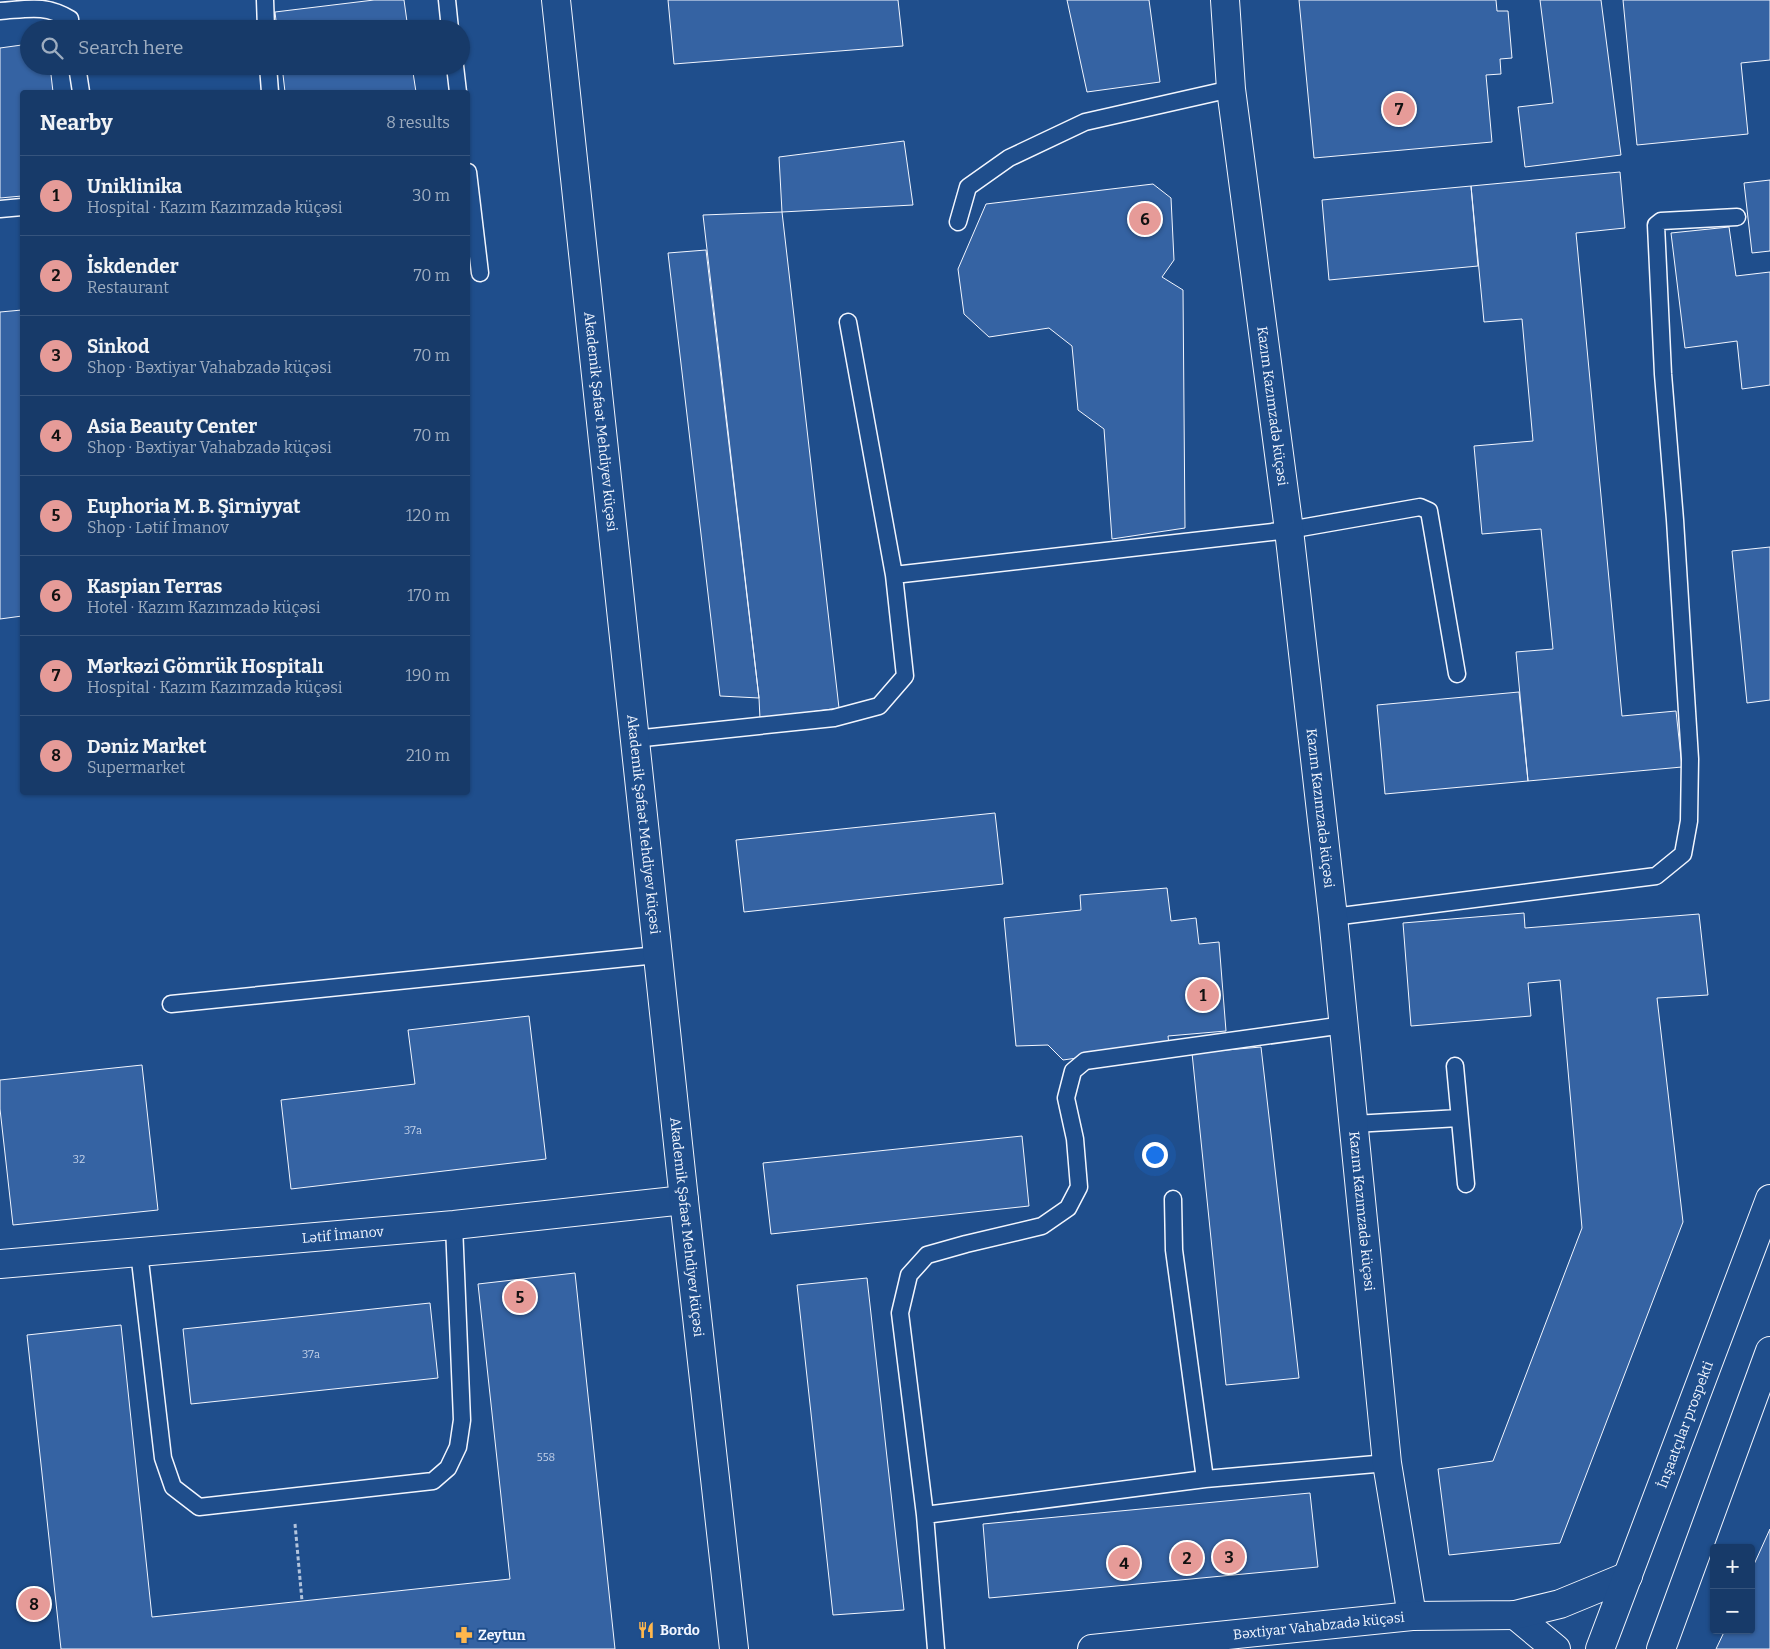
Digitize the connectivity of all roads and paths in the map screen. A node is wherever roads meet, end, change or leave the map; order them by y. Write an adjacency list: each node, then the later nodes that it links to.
1 (265, 0): 7 (lane)
2 (447, 0): 8 (lane)
3 (556, 0): 26 (street, Akademik Şəfaət Mehdiyev küçəsi)
4 (1225, 0): 12 (street, Kazım Kazımzadə küçəsi)
5 (0, 11): 6 (lane)
6 (70, 20)
7 (266, 20)
8 (449, 20)
9 (78, 75): 13 (lane)
10 (269, 75): 14 (lane)
11 (456, 75): 15 (lane)
12 (1231, 89): 20 (lane); 23 (street, Kazım Kazımzadə küçəsi)
13 (81, 90)
14 (270, 90)
15 (458, 90)
16 (470, 189): 21 (lane)
17 (20, 207): 18 (lane)
18 (0, 209)
19 (1736, 217): 27 (lane)
20 (958, 222)
21 (480, 273)
22 (848, 322): 24 (lane)
23 (1289, 530): 24 (lane); 25 (lane); 27 (street, Kazım Kazımzadə küçəsi)
24 (894, 575): 26 (lane)
25 (1457, 674)
26 (634, 740): 28 (street, Akademik Şəfaət Mehdiyev küçəsi)
27 (1333, 917): 30 (street, Kazım Kazımzadə küçəsi)
28 (657, 955): 29 (lane); 37 (street, Akademik Şəfaət Mehdiyev küçəsi)
29 (171, 1004)
30 (1344, 1025): 33 (street, Kazım Kazımzadə küçəsi); 45 (lane)
31 (1454, 1066): 32 (lane)
32 (1459, 1118): 33 (lane); 34 (lane)
33 (1354, 1124): 42 (street, Kazım Kazımzadə küçəsi)
34 (1466, 1184)
35 (1173, 1199): 43 (lane)
36 (1770, 1199): 46 (street, İnşaatçılar prospekti)
37 (684, 1200): 38 (street, Lətif İmanov); 50 (street, Akademik Şəfaət Mehdiyev küçəsi)
38 (454, 1226): 39 (street, Lətif İmanov); 44 (lane)
39 (139, 1252): 40 (street, Lətif İmanov); 44 (lane)
40 (0, 1264)
41 (1770, 1351): 55 (street)
42 (1387, 1462): 43 (lane); 49 (street, Kazım Kazımzadə küçəsi)
43 (1205, 1479): 45 (lane)
44 (292, 1497): 47 (path)
45 (925, 1515): 51 (lane)
46 (1628, 1576): 48 (street, Bəxtiyar Vahabzadə küçəsi); 54 (street, İnşaatçılar prospekti)
47 (302, 1601)
48 (1515, 1615): 49 (street, Bəxtiyar Vahabzadə küçəsi); 53 (street)
49 (1412, 1616): 52 (street, Bəxtiyar Vahabzadə küçəsi)
50 (734, 1649)
51 (936, 1649)
52 (1092, 1649)
53 (1556, 1649)
54 (1600, 1649)
55 (1661, 1649)

